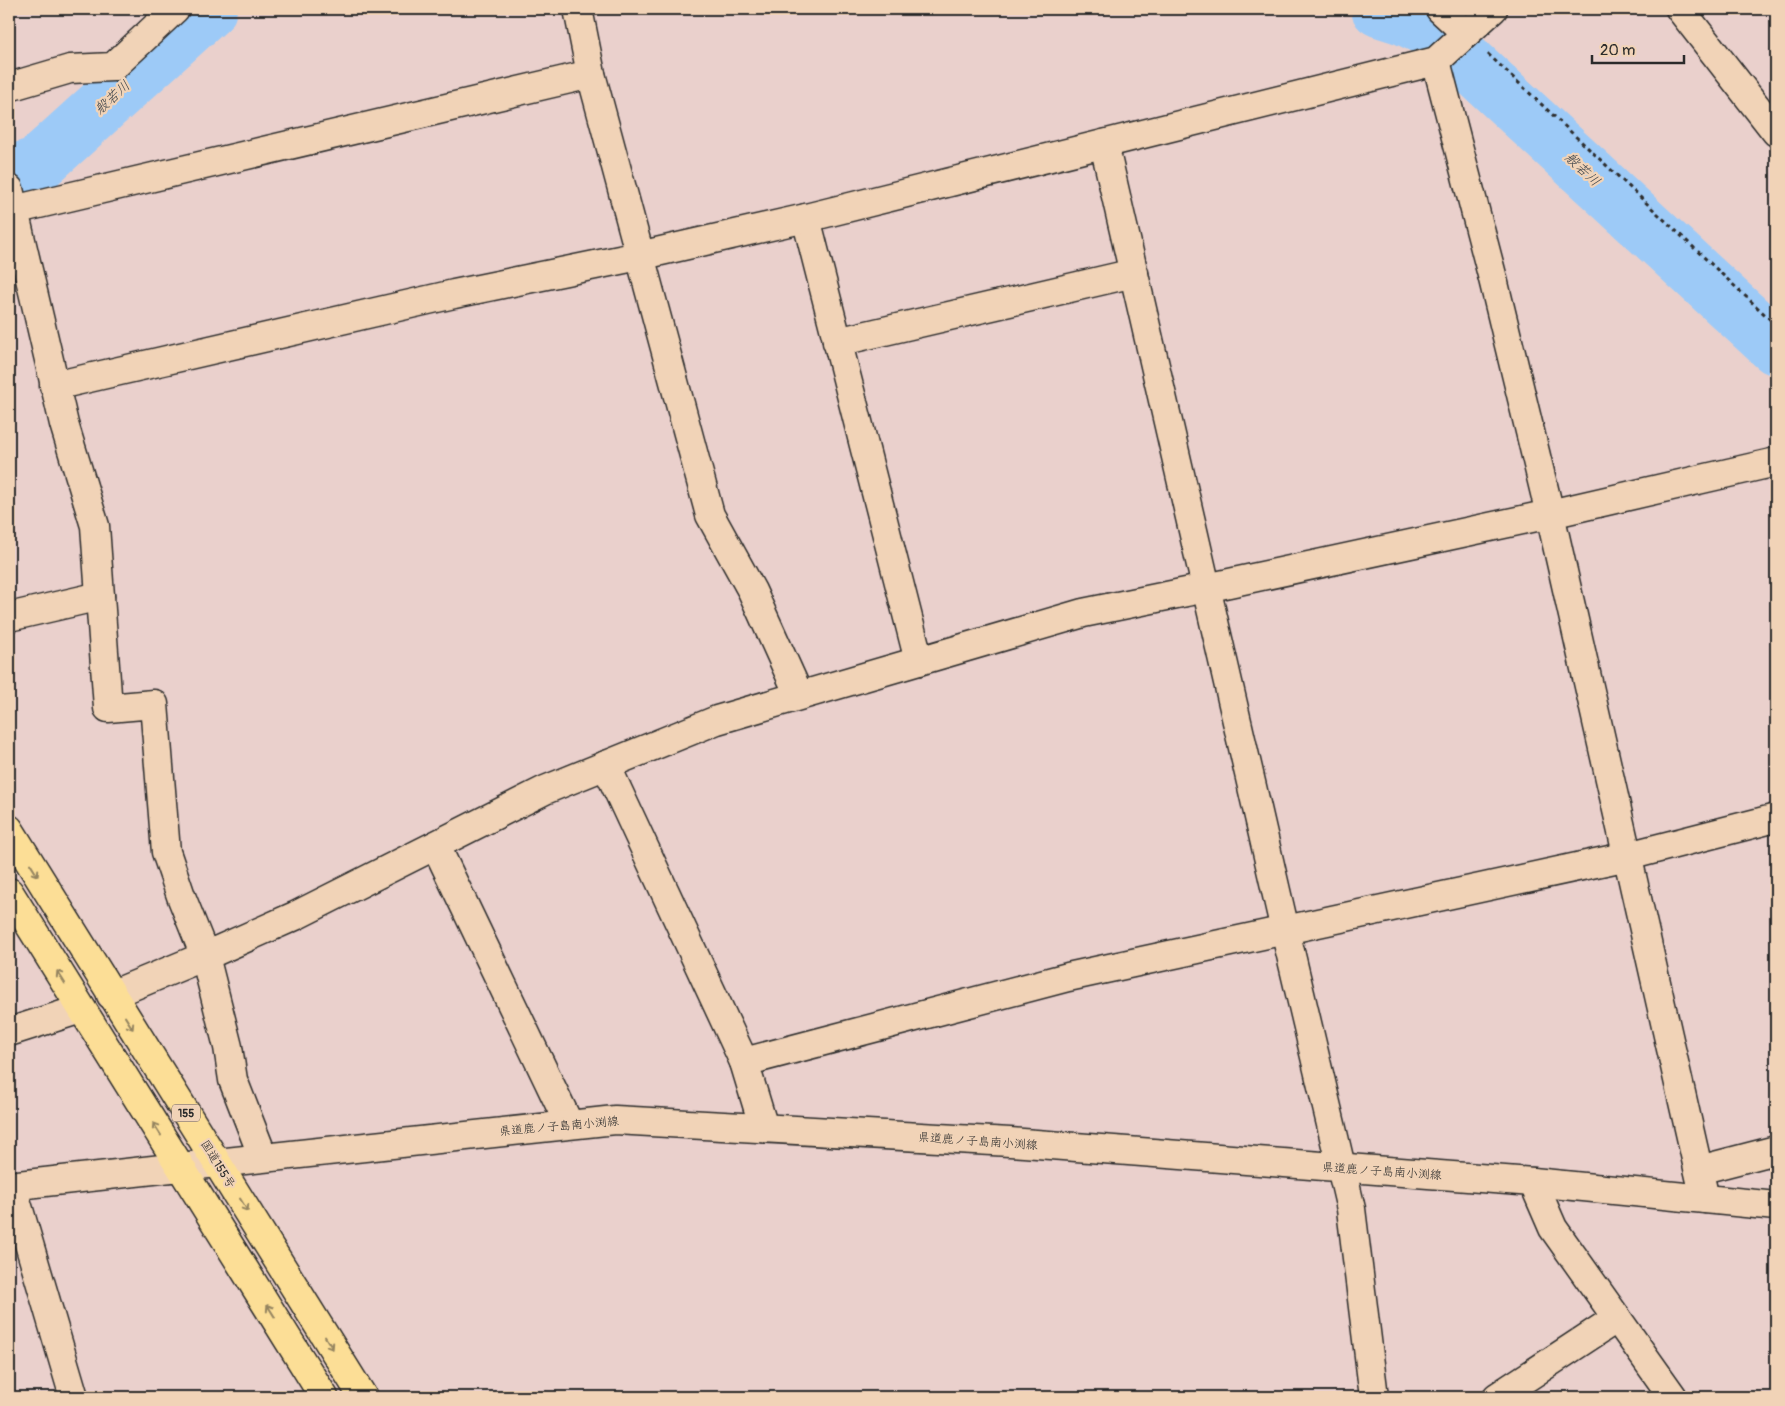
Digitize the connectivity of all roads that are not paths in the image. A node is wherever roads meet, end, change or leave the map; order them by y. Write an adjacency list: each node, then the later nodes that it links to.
1 (175, 9): 9 (street)
2 (578, 9): 8 (street)
3 (1440, 9): 6 (street)
4 (1493, 9): 6 (street)
5 (1680, 9): 10 (street)
6 (1464, 35): 7 (street)
7 (1438, 59): 11 (street); 19 (street)
8 (591, 74): 12 (street); 14 (street)
9 (10, 92)
10 (1776, 132)
11 (1104, 144): 13 (street); 15 (street)
12 (10, 201): 17 (street)
13 (806, 218): 14 (street); 16 (street)
14 (639, 256): 17 (street); 24 (street)
15 (1134, 273): 16 (street); 20 (street)
16 (838, 342): 23 (street)
17 (54, 386): 21 (street)
18 (1776, 462): 19 (street)
19 (1550, 514): 20 (street); 29 (street)
20 (1206, 588): 23 (street); 31 (street)
21 (100, 596): 22 (street); 32 (street)
22 (9, 617)
23 (919, 661): 24 (street)
24 (799, 696): 25 (street)
25 (606, 766): 28 (street); 36 (street)
26 (1776, 818): 29 (street)
27 (9, 829): 33 (highway, 国道155号 / 155, one-way to 33)
28 (436, 846): 32 (street); 37 (street)
29 (1628, 856): 31 (street); 44 (street)
30 (9, 892): 34 (highway, 155, one-way to 30)
31 (1284, 930): 36 (street); 43 (street)
32 (205, 956): 33 (street); 40 (street)
33 (111, 995): 41 (highway, 国道155号 / 155, one-way to 41)
34 (81, 1009): 35 (street); 42 (highway, 155, one-way to 34)
35 (9, 1032)
36 (744, 1062): 38 (street)
37 (569, 1124): 38 (street, 県道鹿ノ子島南小渕線); 40 (street, 県道鹿ノ子島南小渕線)
38 (764, 1128): 43 (street, 県道鹿ノ子島南小渕線)
39 (1776, 1150): 44 (street)
40 (264, 1156): 41 (street, 県道鹿ノ子島南小渕線)
41 (217, 1162): 42 (street, 県道鹿ノ子島南小渕線); 52 (highway, 国道155号 / 155, one-way to 52)
42 (180, 1167): 46 (street, 県道鹿ノ子島南小渕線); 51 (highway, 155, one-way to 42)
43 (1340, 1168): 45 (street, 県道鹿ノ子島南小渕線); 53 (street)
44 (1699, 1170): 47 (street)
45 (1533, 1182): 47 (street, 県道鹿ノ子島南小渕線); 49 (street)
46 (10, 1186): 50 (street)
47 (1705, 1199): 48 (street, 県道鹿ノ子島南小渕線)
48 (1776, 1206)
49 (1617, 1318): 54 (street); 55 (street)
50 (74, 1397)
51 (324, 1397)
52 (363, 1397)
53 (1374, 1397)
54 (1498, 1397)
55 (1673, 1397)

